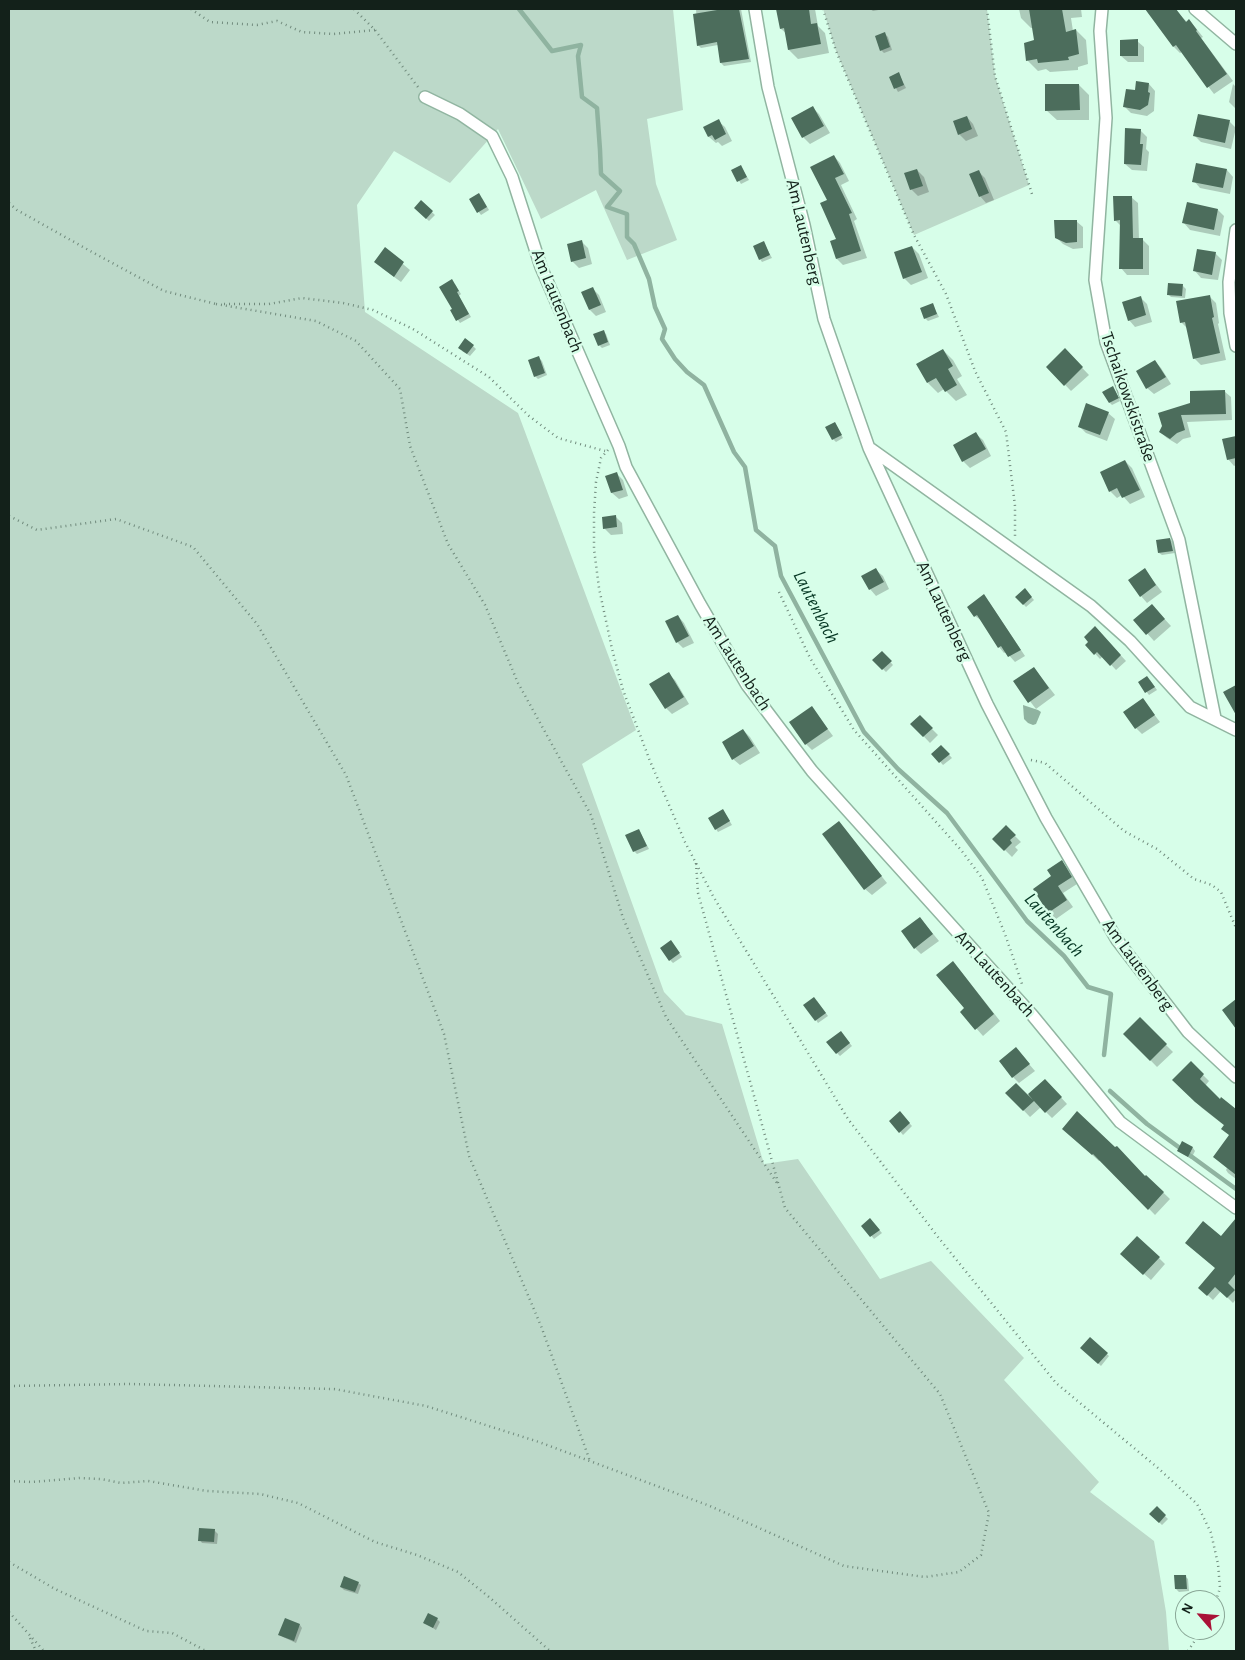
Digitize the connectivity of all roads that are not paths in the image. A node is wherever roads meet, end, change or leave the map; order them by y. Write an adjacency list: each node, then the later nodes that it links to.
1 (755, 9): 8 (street, Am Lautenberg)
2 (1102, 9): 9 (street, Tschaikowskistraße)
3 (1196, 9): 4 (street)
4 (1236, 44)
5 (425, 96): 12 (street, Am Lautenbach)
6 (1236, 230): 7 (street)
7 (1236, 346)
8 (869, 448): 9 (street); 11 (street, Am Lautenberg)
9 (1215, 718): 10 (street)
10 (1236, 730)
11 (1236, 1077)
12 (1236, 1208)

